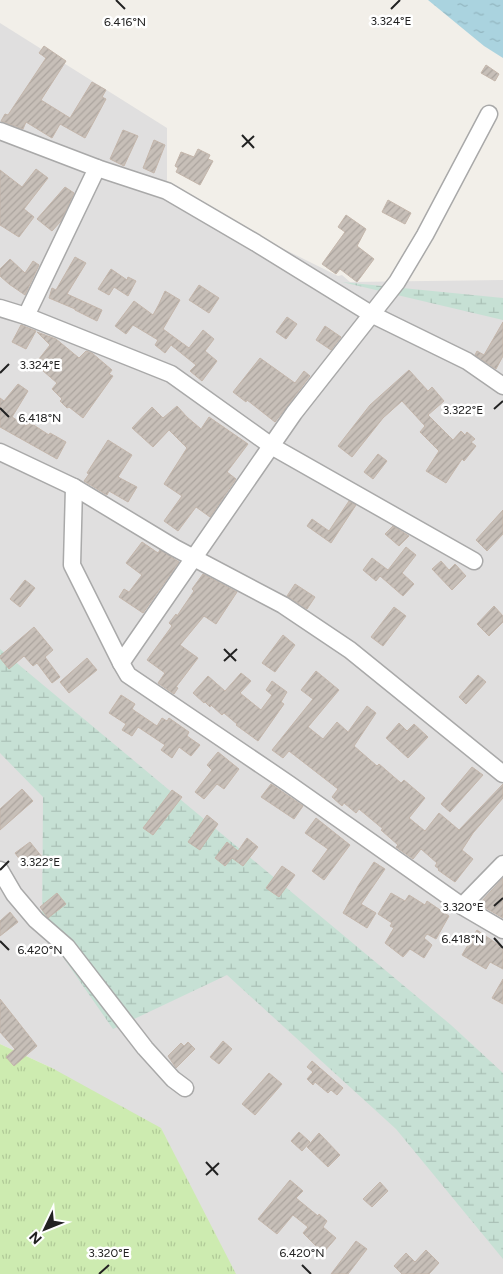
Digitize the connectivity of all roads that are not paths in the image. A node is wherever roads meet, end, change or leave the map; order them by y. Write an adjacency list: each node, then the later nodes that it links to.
1 (489, 114): 5 (street)
2 (0, 131): 3 (street)
3 (97, 168): 5 (street); 6 (street)
4 (0, 308): 6 (street)
5 (371, 314): 7 (street); 8 (street)
6 (26, 316): 8 (street)
7 (503, 386)
8 (272, 447): 11 (street); 12 (street)
9 (0, 452): 10 (street)
10 (74, 487): 11 (street); 13 (street)
11 (194, 558): 13 (street); 14 (street)
12 (474, 561)
13 (121, 663): 17 (street)
14 (503, 774)
15 (503, 864): 17 (street)
16 (0, 870): 19 (street)
17 (462, 906): 18 (street)
18 (503, 930)
19 (185, 1088)

